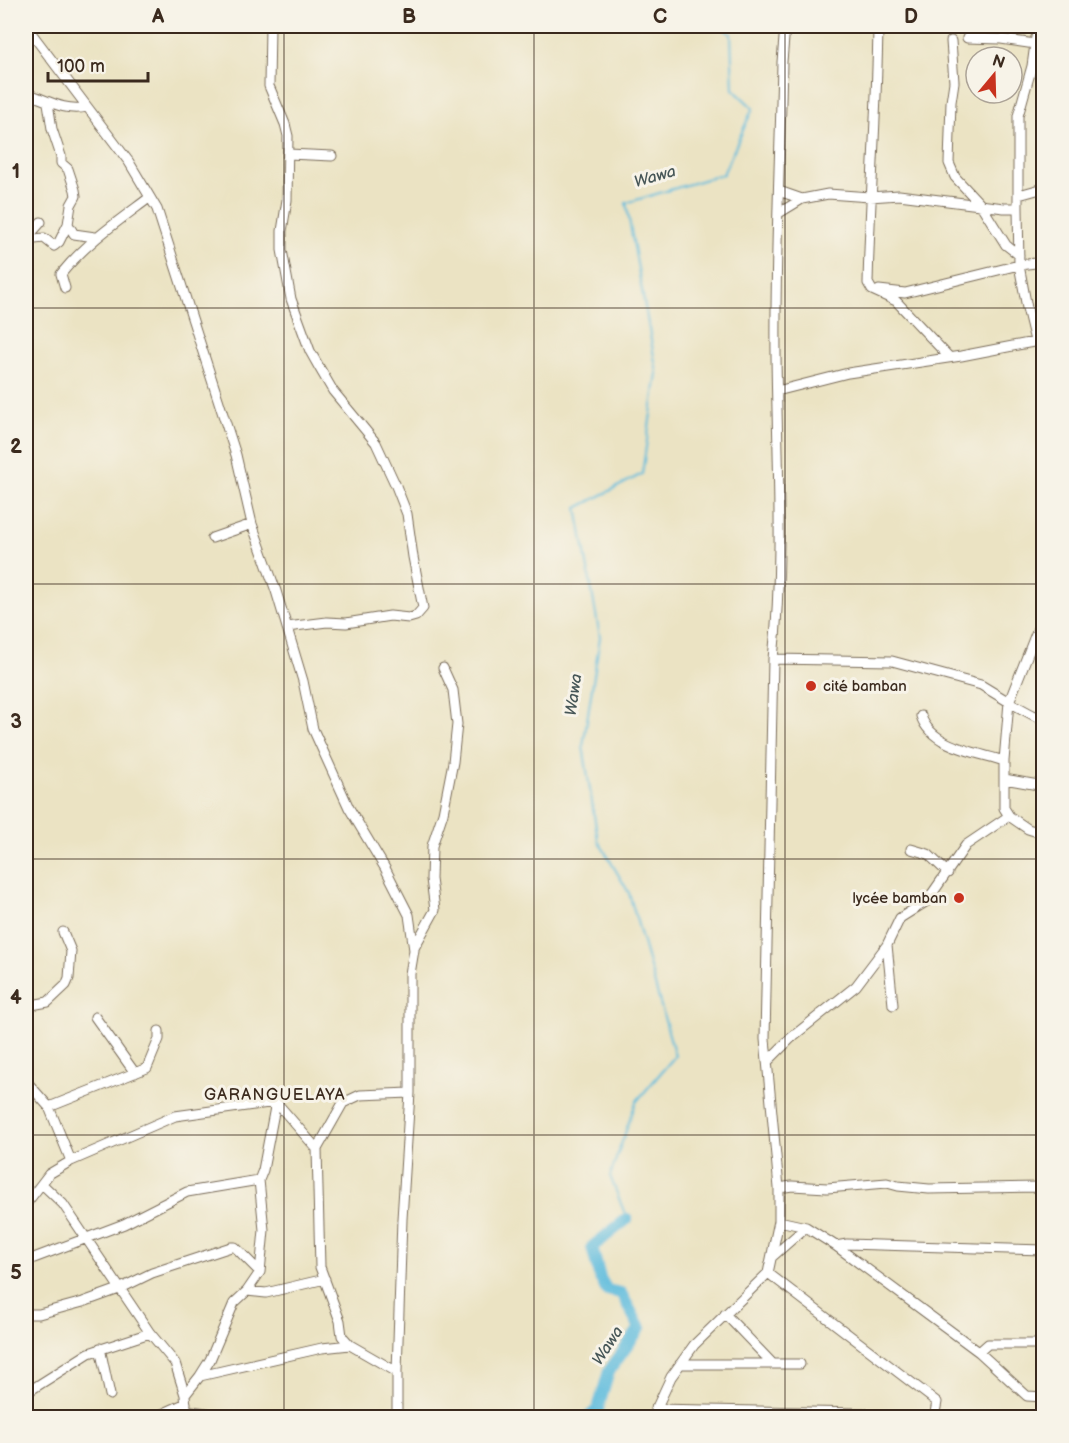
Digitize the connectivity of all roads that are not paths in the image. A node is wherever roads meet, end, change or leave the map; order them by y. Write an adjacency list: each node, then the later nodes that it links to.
1 (26, 26): 9 (street)
2 (270, 26): 10 (street)
3 (785, 26): 13 (street)
4 (878, 26): 15 (street)
5 (967, 38): 14 (street)
6 (951, 41): 18 (street)
7 (26, 93): 8 (street)
8 (48, 103): 9 (street); 22 (street)
9 (87, 107): 16 (street)
10 (288, 154): 11 (street); 36 (street)
11 (332, 156)
12 (1044, 188): 14 (street)
13 (779, 191): 17 (street); 20 (street)
14 (1019, 195): 19 (street)
15 (870, 197): 17 (street); 18 (street); 29 (street)
16 (149, 198): 23 (street); 33 (street)
17 (802, 199): 20 (street)
18 (981, 205): 19 (street); 25 (street)
19 (1018, 208): 25 (street)
20 (779, 213): 32 (street)
21 (40, 222): 24 (street)
22 (68, 224): 23 (street); 24 (street)
23 (95, 237): 28 (street)
24 (26, 239)
25 (1019, 255): 27 (street)
26 (1044, 262): 27 (street)
27 (1019, 265): 29 (street); 30 (street)
28 (65, 288)
29 (872, 290): 31 (street)
30 (1040, 340): 31 (street)
31 (949, 357): 32 (street)
32 (777, 391): 37 (street)
33 (252, 524): 34 (street); 36 (street)
34 (212, 538)
35 (1044, 613): 39 (street)
36 (287, 627): 51 (street)
37 (773, 660): 39 (street); 56 (street)
38 (443, 668): 51 (street)
39 (1009, 702): 41 (street); 42 (street)
40 (921, 716): 42 (street)
41 (1044, 719)
42 (1004, 761): 43 (street)
43 (1004, 779): 44 (street); 45 (street)
44 (1044, 786)
45 (1009, 816): 46 (street); 48 (street)
46 (1044, 834)
47 (911, 849): 48 (street)
48 (948, 873): 50 (street)
49 (63, 932): 53 (street)
50 (887, 945): 52 (street); 56 (street)
51 (414, 950): 59 (street)
52 (893, 1005)
53 (26, 1006)
54 (95, 1017): 57 (street)
55 (159, 1030): 57 (street)
56 (767, 1062): 66 (street)
57 (135, 1073): 61 (street)
58 (26, 1080): 61 (street)
59 (410, 1093): 62 (street); 91 (street)
60 (276, 1102): 62 (street); 63 (street); 64 (street)
61 (49, 1107): 63 (street)
62 (317, 1149): 78 (street)
63 (71, 1161): 65 (street)
64 (259, 1180): 71 (street); 76 (street)
65 (42, 1184): 68 (street); 71 (street)
66 (779, 1188): 67 (street); 69 (street)
67 (1044, 1190)
68 (26, 1204)
69 (780, 1221): 70 (street); 74 (street)
70 (806, 1227): 72 (street); 74 (street)
71 (87, 1238): 75 (street); 79 (street)
72 (836, 1246): 73 (street); 87 (street)
73 (1044, 1250)
74 (772, 1257): 77 (street)
75 (26, 1261)
76 (260, 1272): 79 (street); 80 (street)
77 (768, 1273): 82 (street); 104 (street)
78 (325, 1279): 80 (street); 85 (street)
79 (119, 1289): 81 (street); 83 (street)
80 (247, 1291): 92 (street)
81 (26, 1314)
82 (726, 1314): 88 (street); 90 (street)
83 (150, 1333): 86 (street); 96 (street)
84 (1044, 1344): 87 (street)
85 (350, 1345): 91 (street); 92 (street)
86 (100, 1348): 93 (street); 94 (street)
87 (979, 1352): 95 (street)
88 (773, 1364): 89 (street); 90 (street)
89 (800, 1364)
90 (680, 1365): 97 (street)
91 (397, 1372): 102 (street)
92 (201, 1376): 96 (street)
93 (26, 1393)
94 (110, 1395)
95 (1044, 1397)
96 (186, 1406): 100 (street); 101 (street)
97 (653, 1413): 98 (street)
98 (725, 1414): 99 (street)
99 (794, 1414): 103 (street)
100 (153, 1418)
101 (238, 1418)
102 (397, 1418)
103 (864, 1418)
104 (934, 1418)

